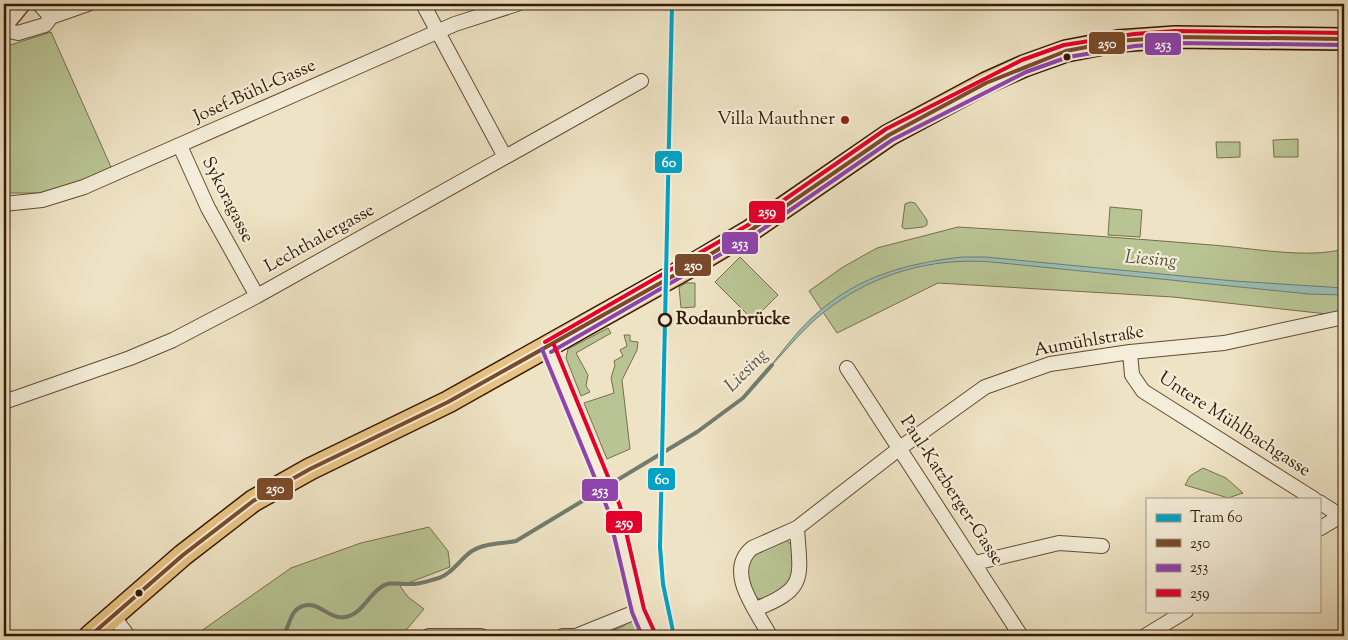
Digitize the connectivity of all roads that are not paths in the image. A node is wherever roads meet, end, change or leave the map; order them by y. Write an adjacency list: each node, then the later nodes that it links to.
1 (22, 4): 7 (street)
2 (39, 4): 6 (street)
3 (88, 4): 6 (street)
4 (423, 4): 8 (street)
5 (517, 4): 8 (street, Josef-Bühl-Gasse)
6 (51, 17): 7 (street)
7 (4, 28)
8 (438, 32): 11 (street, Josef-Bühl-Gasse); 12 (street)
9 (1344, 39): 16 (main road)
10 (641, 81): 12 (street, Lechthalergasse)
11 (180, 146): 13 (street, Josef-Bühl-Gasse); 14 (street, Sykoragasse)
12 (505, 157): 14 (street, Lechthalergasse)
13 (4, 204)
14 (257, 296): 19 (street, Lechthalergasse)
15 (1344, 317): 17 (street, Aumühlstraße)
16 (548, 347): 29 (street); 31 (main road)
17 (1130, 352): 20 (street, Aumühlstraße); 21 (street, Untere Mühlbachgasse)
18 (847, 368): 20 (street, Paul-Katzberger-Gasse)
19 (4, 402)
20 (900, 448): 24 (street, Aumühlstraße); 27 (street, Paul-Katzberger-Gasse)
21 (1312, 498)
22 (1320, 503): 23 (street, Untere Mühlbachgasse)
23 (1343, 515): 25 (street)
24 (796, 528): 28 (street); 28 (street, Aumühlstraße)
25 (1320, 528)
26 (1102, 546): 27 (street)
27 (976, 563): 39 (street, Paul-Katzberger-Gasse)
28 (756, 609): 38 (street, Aumühlstraße)
29 (638, 611): 36 (street); 37 (street)
30 (1184, 612): 40 (street)
31 (114, 616): 32 (main road); 33 (street)
32 (90, 636)
33 (128, 636)
34 (429, 636): 35 (street)
35 (481, 636)
36 (563, 636)
37 (649, 636)
38 (770, 636)
39 (1021, 636)
40 (1145, 636)

